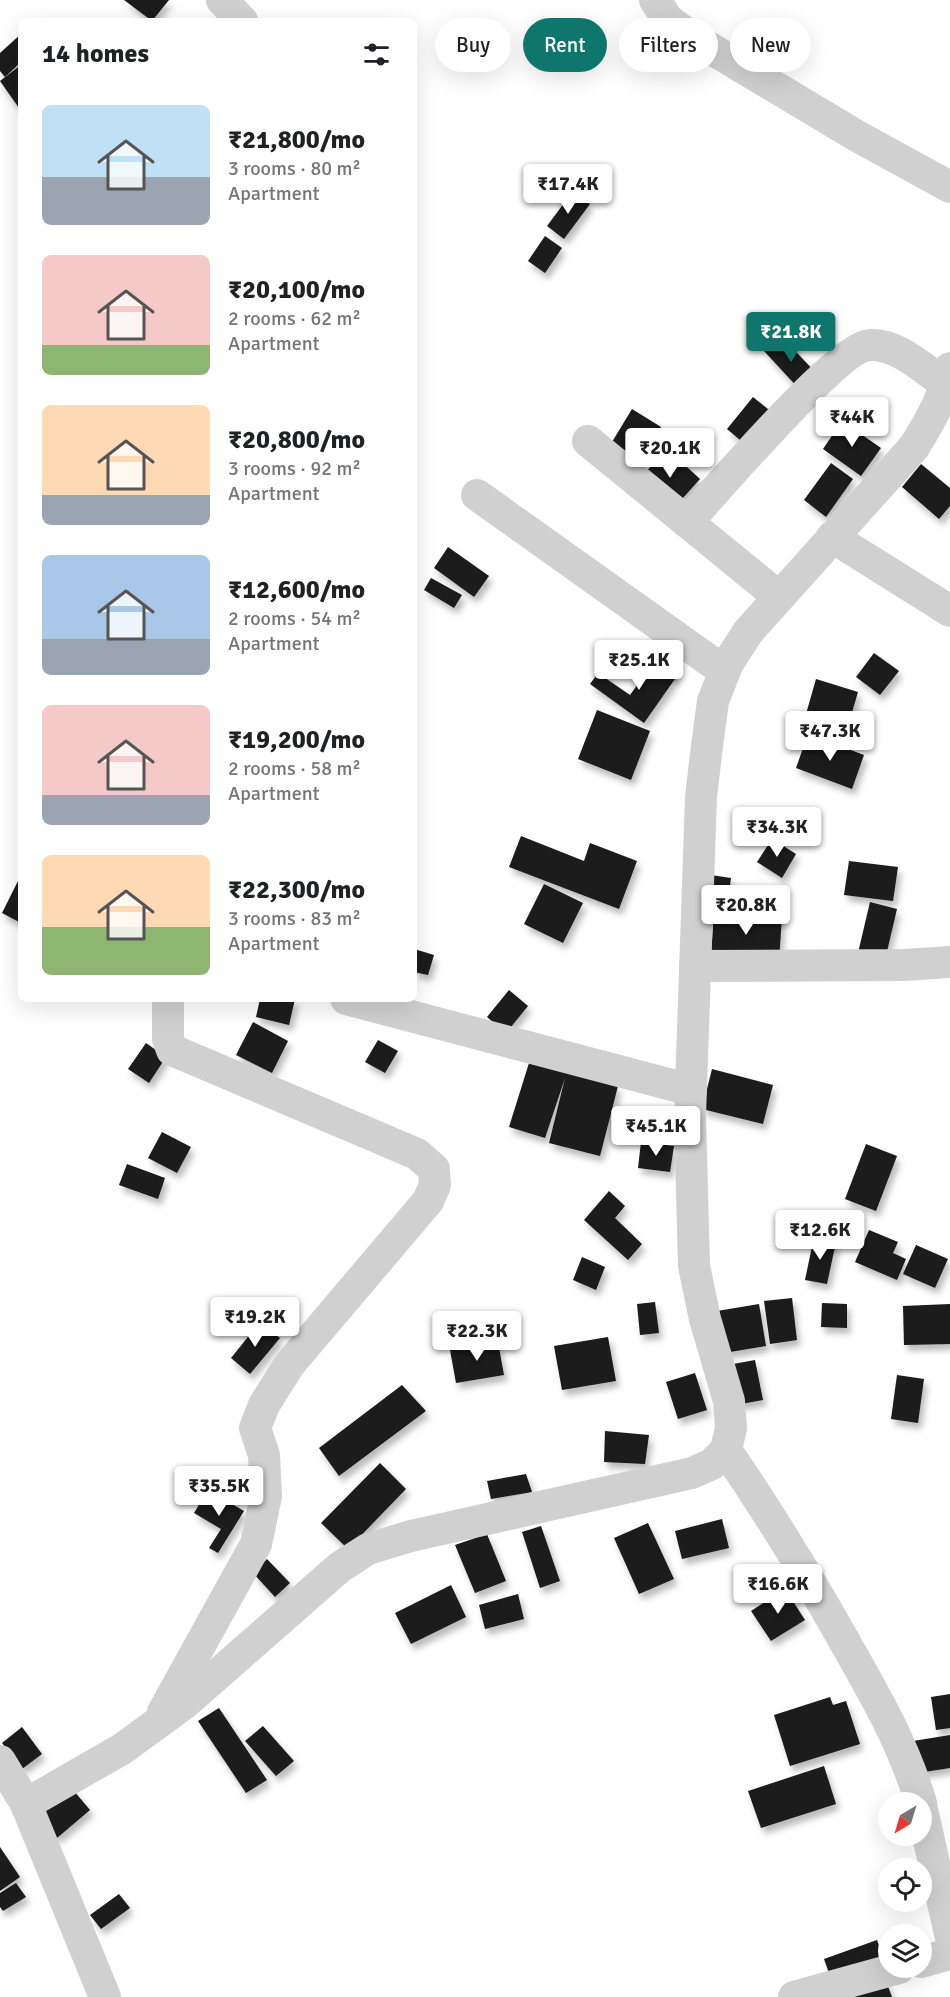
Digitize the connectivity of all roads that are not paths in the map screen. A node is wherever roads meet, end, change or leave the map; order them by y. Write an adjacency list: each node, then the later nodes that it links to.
1 (222, 0): 3 (street)
2 (656, 0): 4 (street)
3 (239, 18)
4 (950, 187)
5 (948, 376): 8 (street); 9 (street)
6 (588, 441): 8 (street)
7 (477, 495): 12 (street)
8 (687, 522): 10 (street)
9 (832, 537): 10 (street); 11 (street)
10 (778, 597): 12 (street)
11 (950, 611)
12 (724, 671): 14 (street)
13 (950, 962): 14 (street)
14 (695, 966): 17 (street)
15 (168, 1002): 19 (street)
16 (357, 1002): 17 (street)
17 (691, 1090): 18 (street)
18 (726, 1450): 19 (street); 21 (street)
19 (157, 1723): 22 (street)
20 (0, 1761): 22 (street)
21 (917, 1792)
22 (26, 1804): 28 (street)
23 (930, 1846): 24 (street)
24 (950, 1934)
25 (950, 1954): 26 (street)
26 (932, 1959)
27 (878, 1974): 29 (street)
28 (105, 1997)
29 (794, 1997)

